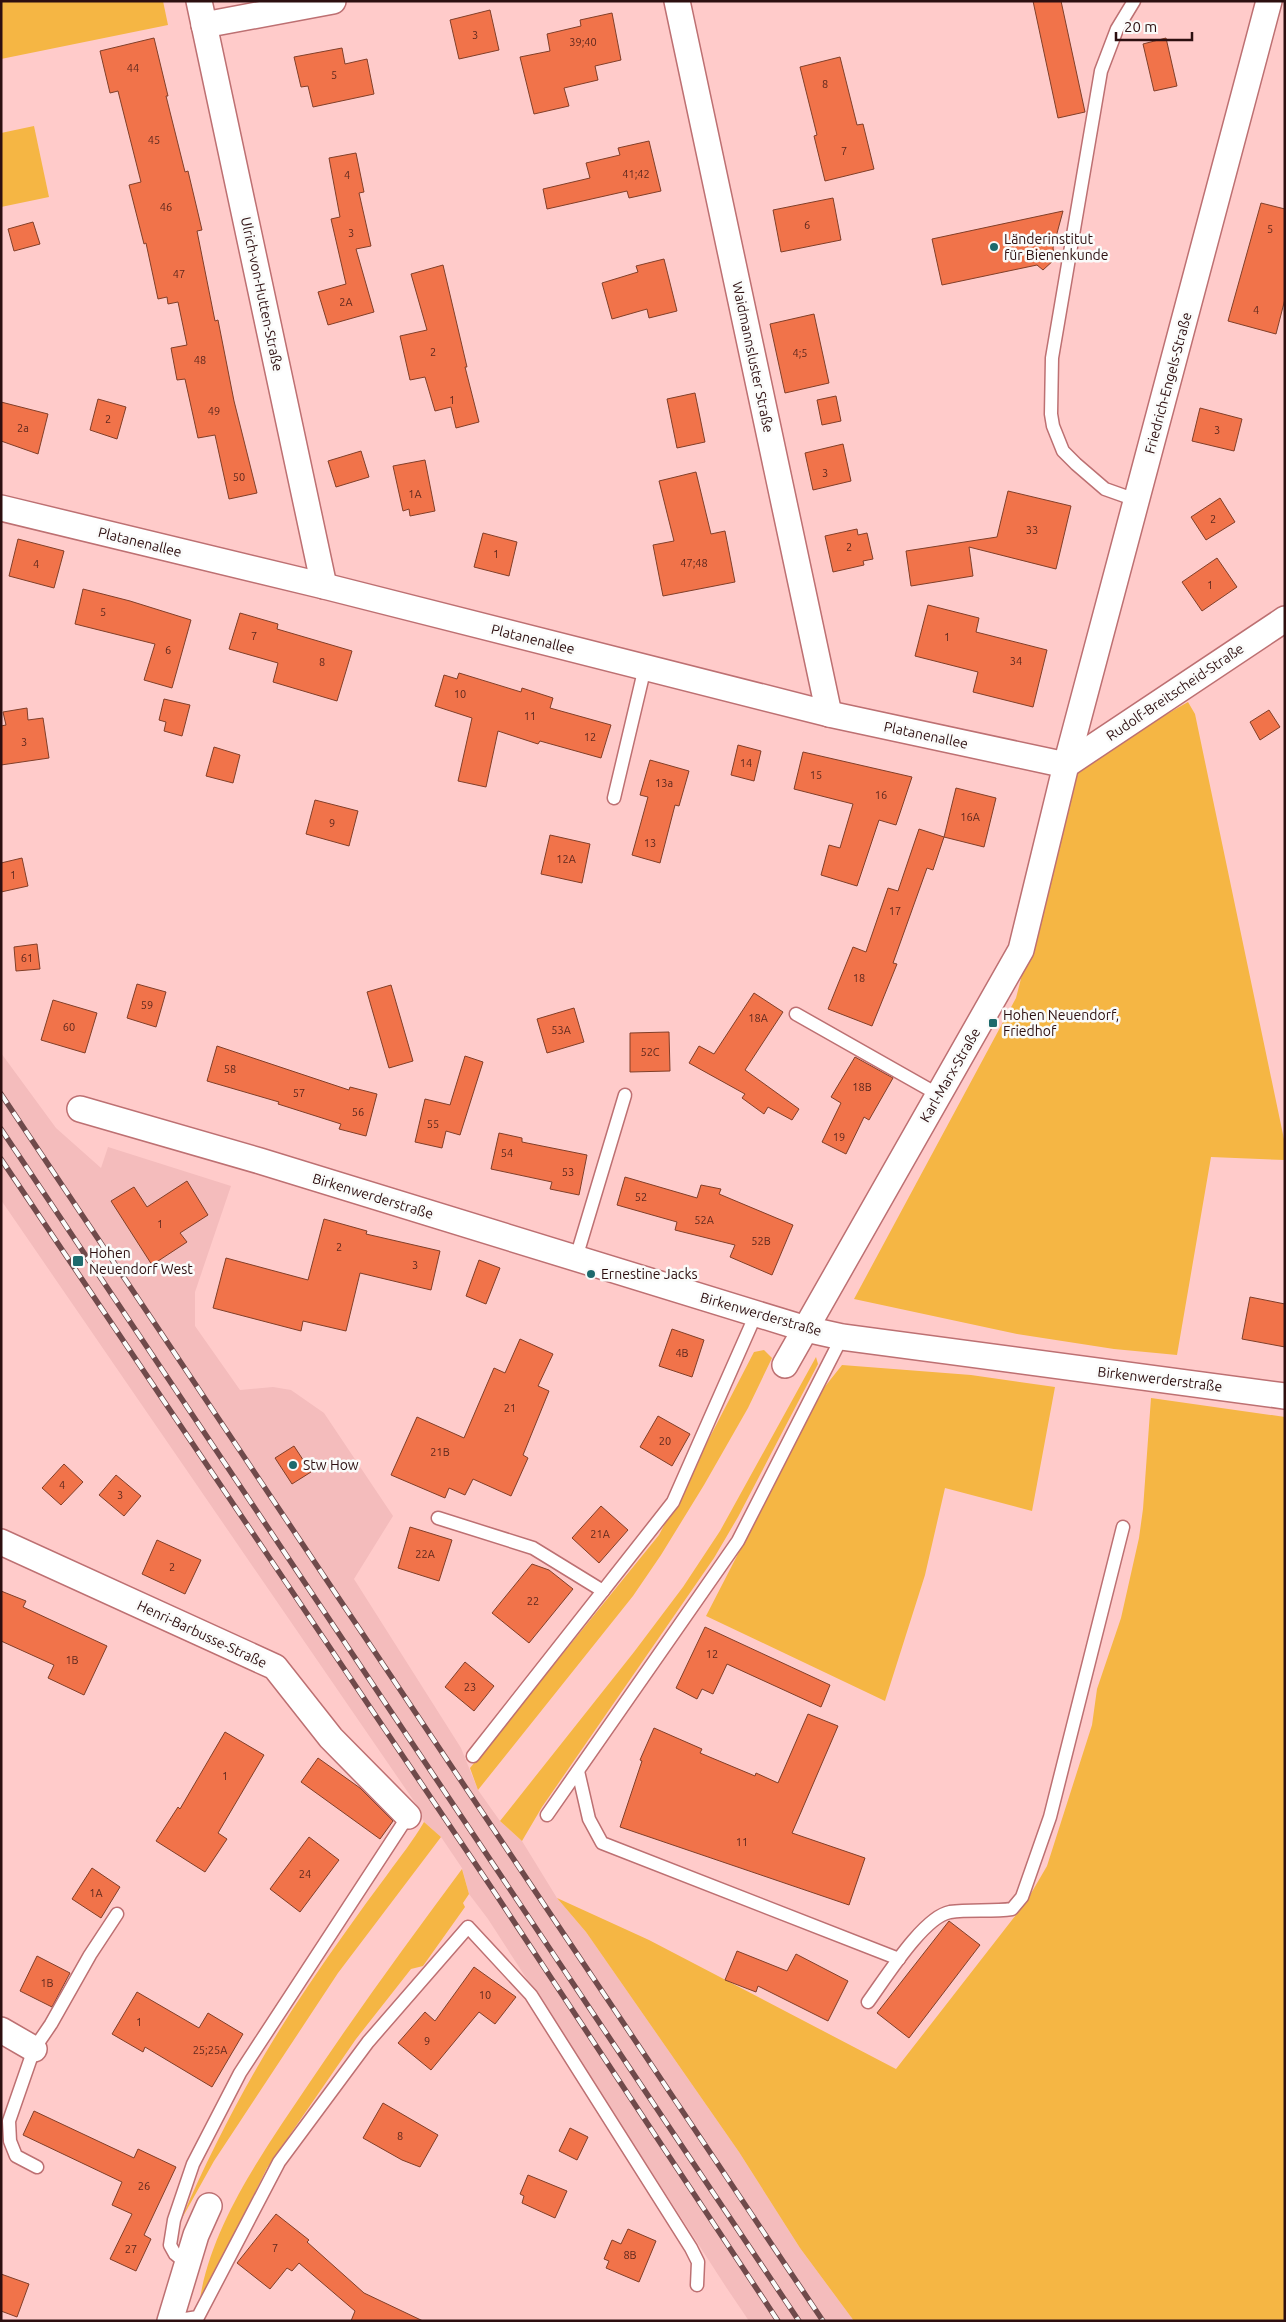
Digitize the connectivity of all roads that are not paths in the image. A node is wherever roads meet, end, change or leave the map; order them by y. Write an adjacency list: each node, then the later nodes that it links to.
1 (199, 1): 6 (street, Ulrich-von-Hutten-Straße)
2 (333, 1): 6 (street)
3 (677, 1): 12 (street, Waidmannsluster Straße)
4 (1134, 1): 7 (lane)
5 (1269, 1): 7 (street, Friedrich-Engels-Straße)
6 (204, 25): 9 (street, Ulrich-von-Hutten-Straße)
7 (1136, 500): 13 (street, Friedrich-Engels-Straße)
8 (1, 508): 9 (street, Platanenallee)
9 (324, 586): 11 (street, Platanenallee)
10 (1285, 619): 13 (street, Rudolf-Breitscheid-Straße)
11 (646, 667): 12 (street, Platanenallee); 14 (lane)
12 (829, 714): 13 (street, Platanenallee)
13 (1066, 764): 16 (street, Karl-Marx-Straße)
14 (614, 798)
15 (796, 1014): 16 (lane)
16 (939, 1094): 21 (street, Karl-Marx-Straße)
17 (625, 1095): 19 (lane)
18 (80, 1109): 19 (street, Birkenwerderstraße)
19 (576, 1258): 20 (street, Birkenwerderstraße)
20 (756, 1314): 21 (street, Birkenwerderstraße); 28 (lane)
21 (806, 1329): 22 (street, Birkenwerderstraße); 23 (street, Karl-Marx-Straße)
22 (842, 1337): 24 (street, Birkenwerderstraße); 30 (lane)
23 (785, 1365)
24 (1285, 1396)
25 (438, 1518): 28 (lane)
26 (1123, 1527): 34 (lane)
27 (1, 1542): 32 (street, Henri-Barbusse-Straße)
28 (603, 1591): 29 (lane)
29 (473, 1756)
30 (578, 1771): 31 (lane); 34 (lane)
31 (546, 1815)
32 (408, 1816): 40 (lane)
33 (117, 1914): 37 (lane)
34 (899, 1959): 35 (lane)
35 (868, 2002)
36 (1, 2030): 37 (street)
37 (34, 2049): 38 (lane)
38 (37, 2167)
39 (209, 2206): 40 (street)
40 (187, 2264): 42 (street)
41 (697, 2285): 42 (lane)
42 (171, 2318)

